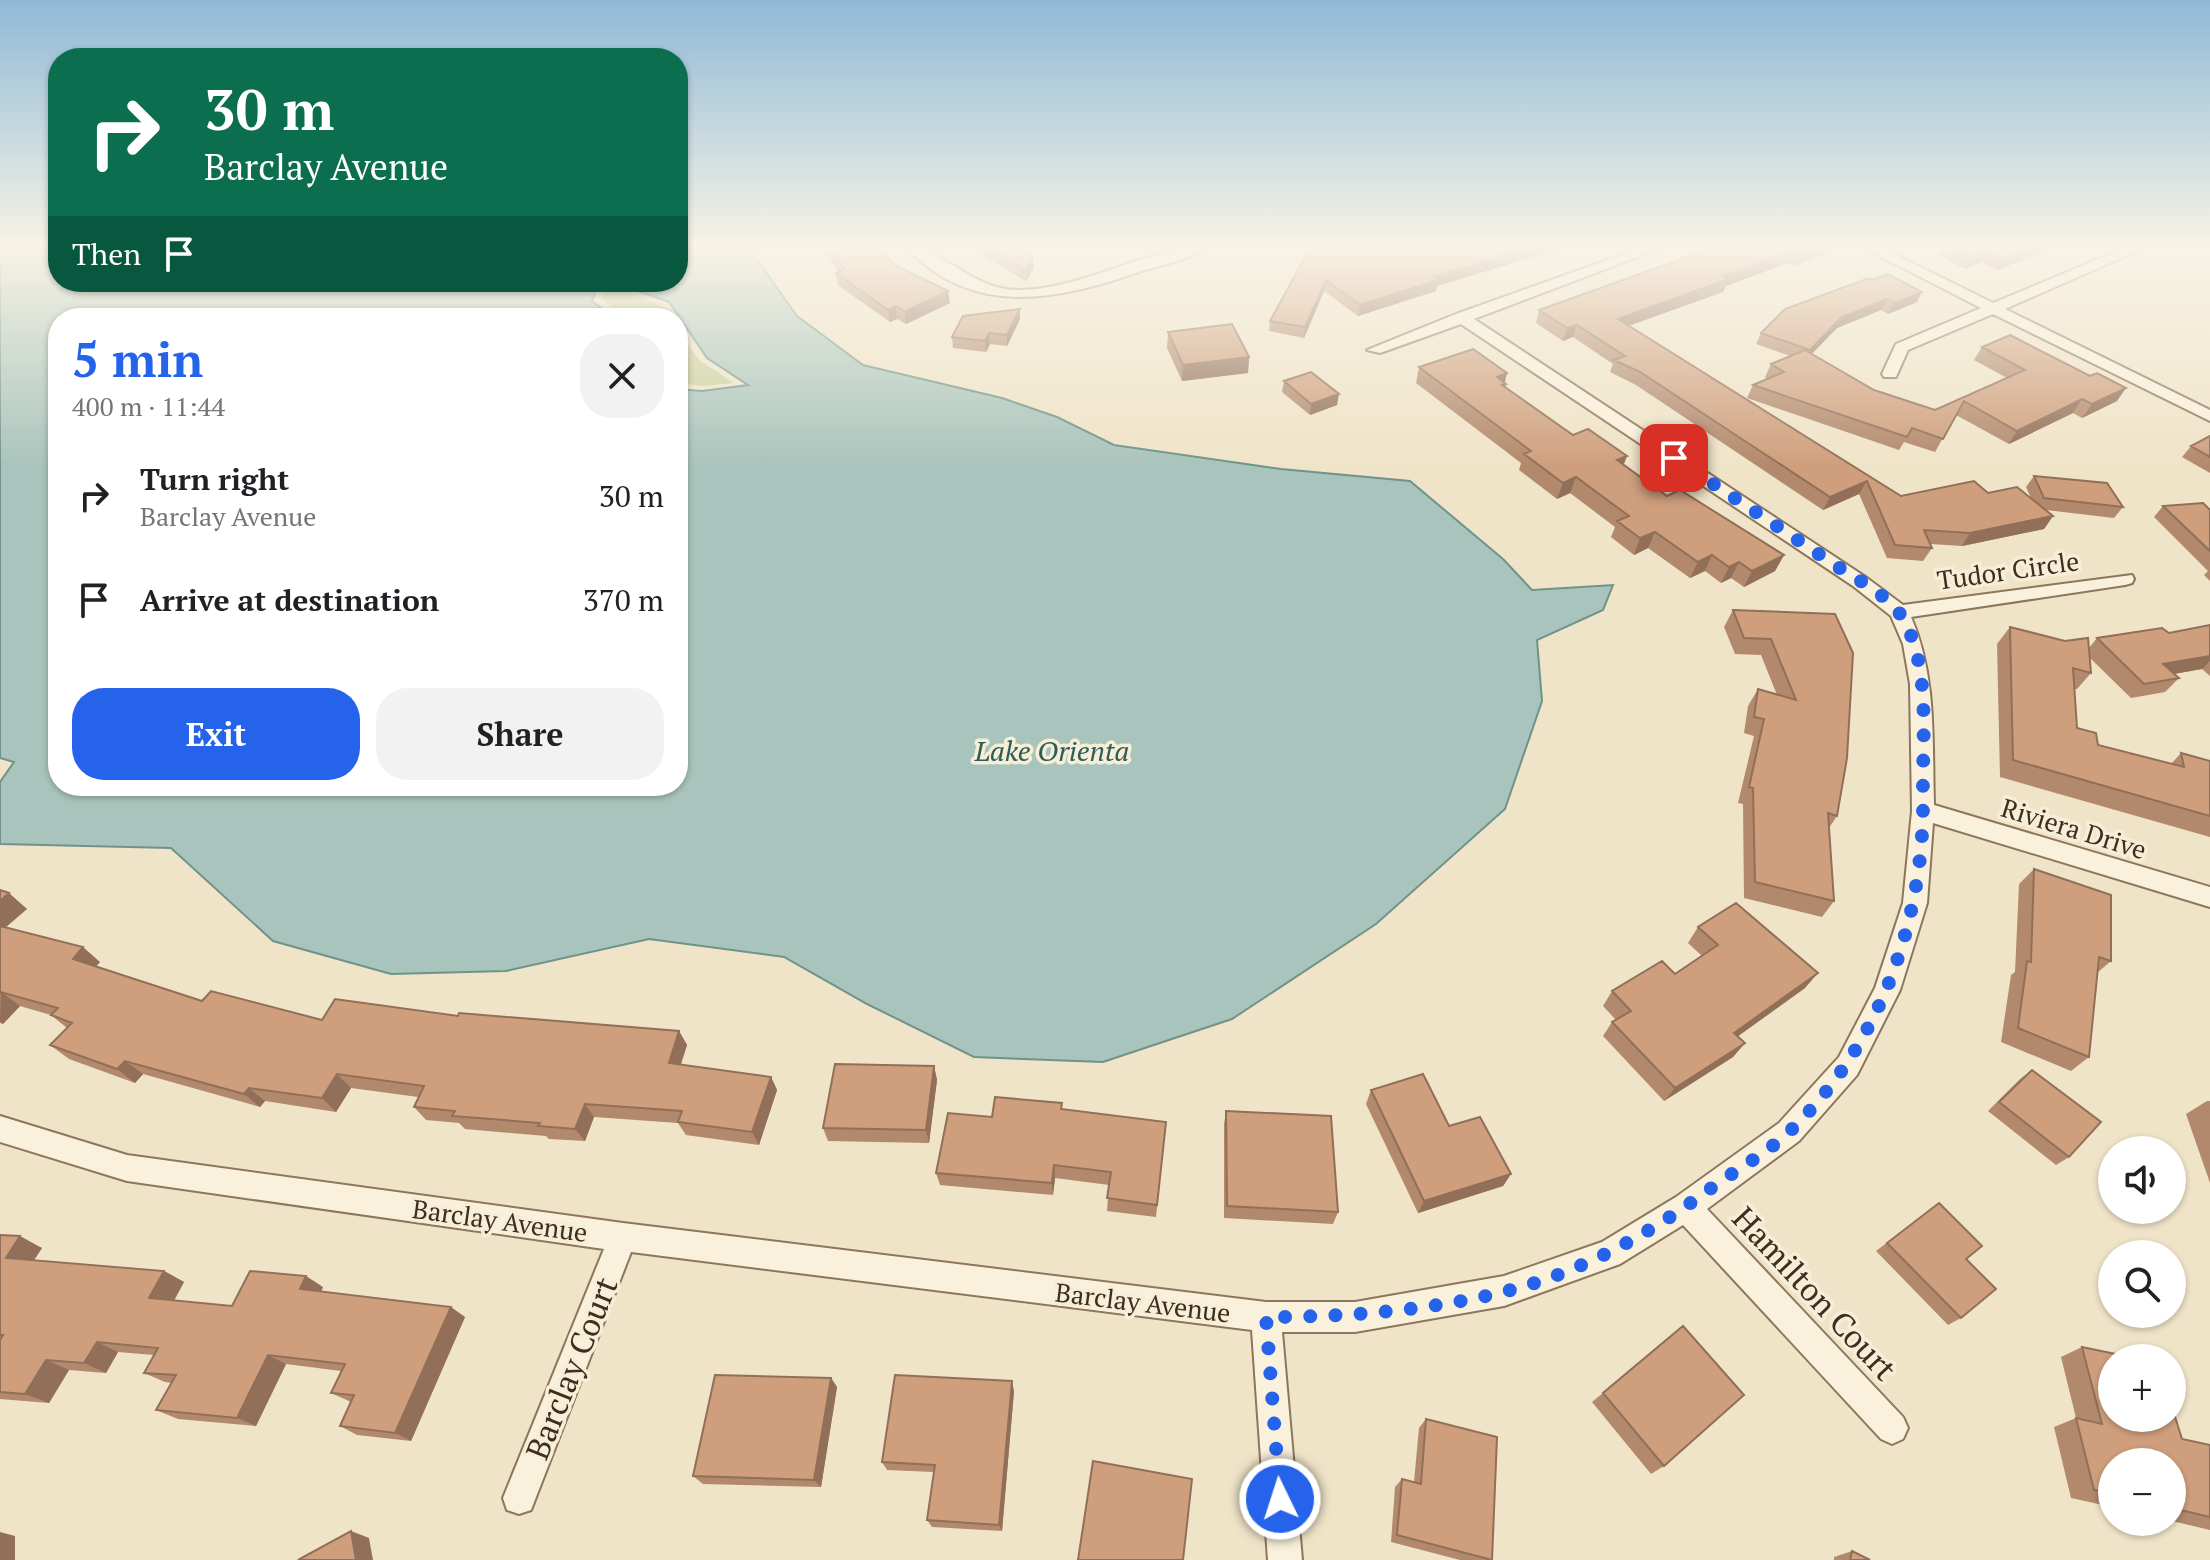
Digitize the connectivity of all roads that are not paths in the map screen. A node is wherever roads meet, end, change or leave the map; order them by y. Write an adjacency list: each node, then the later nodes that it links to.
1 (1451, 321): 5 (street)
2 (1467, 321): 9 (street)
3 (1964, 321): 6 (street)
4 (2017, 321): 7 (street)
5 (1375, 350)
6 (1890, 374)
7 (2210, 416)
8 (2125, 579): 9 (street, Tudor Circle)
9 (1899, 612): 10 (street, Barclay Avenue)
10 (1923, 811): 11 (street, Riviera Drive); 13 (street, Barclay Avenue)
11 (2210, 897)
12 (0, 1129): 14 (street, Barclay Avenue)
13 (1686, 1207): 15 (street, Barclay Avenue); 16 (street, Hamilton Court)
14 (623, 1237): 15 (street, Barclay Avenue); 17 (street, Barclay Court)
15 (1266, 1317): 18 (street)
16 (1892, 1428)
17 (519, 1498)
18 (1285, 1560)

